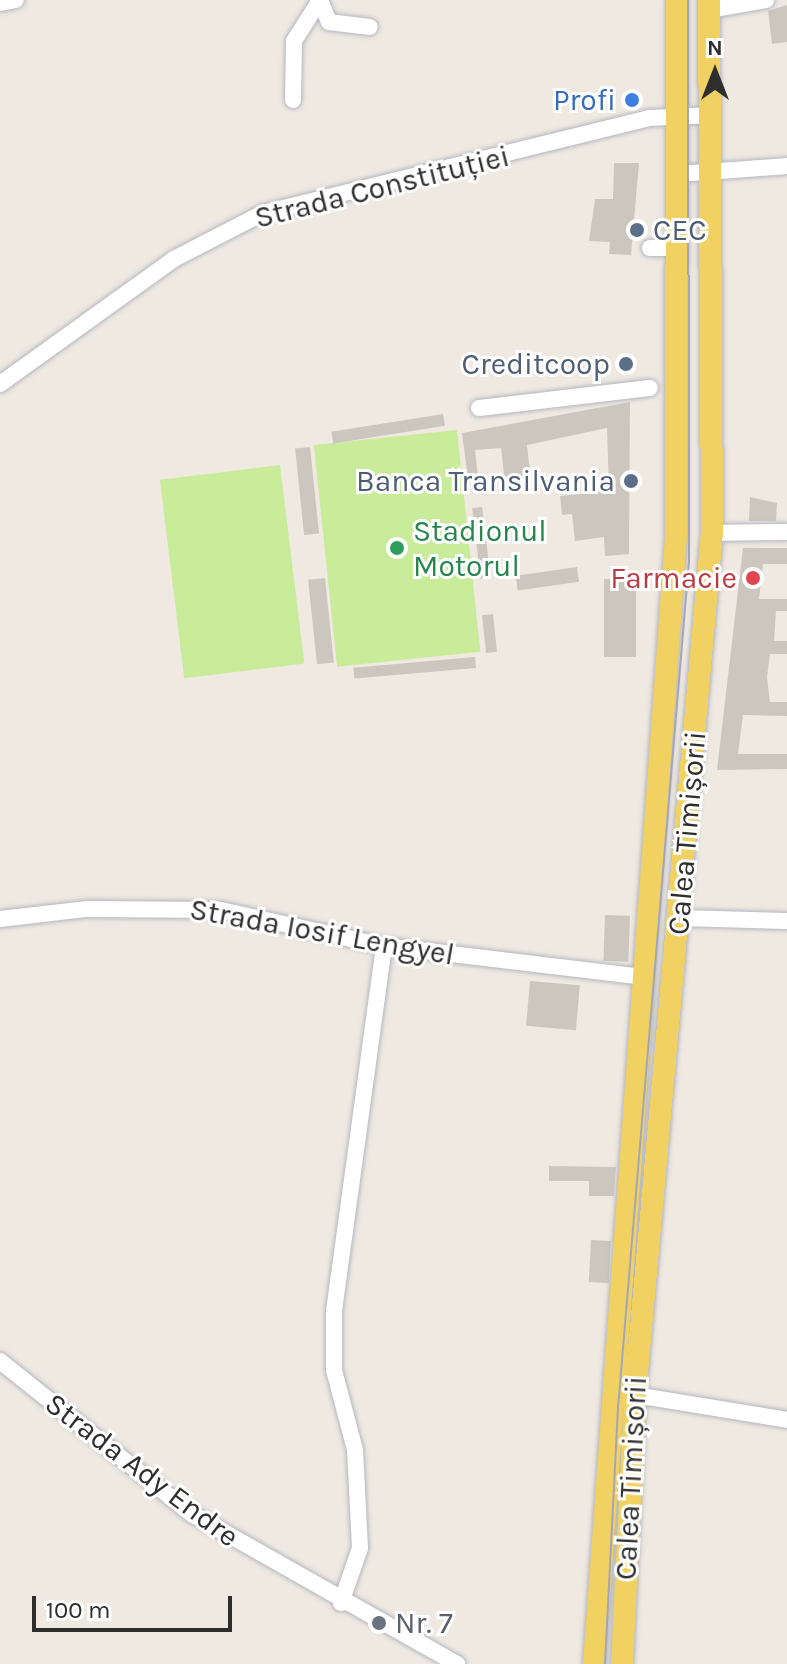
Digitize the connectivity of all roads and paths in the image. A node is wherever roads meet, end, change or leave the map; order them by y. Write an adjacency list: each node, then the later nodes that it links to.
1 (16, 0): 5 (street)
2 (677, 0): 10 (main road, Calea Timișorii)
3 (766, 0): 6 (street)
4 (319, 2): 7 (street); 8 (street)
5 (0, 3)
6 (709, 5): 9 (main road, Calea Timișorii)
7 (370, 27)
8 (293, 100)
9 (713, 115): 10 (street, Strada Constituției); 13 (main road, Calea Timișorii)
10 (679, 116): 12 (main road, Calea Timișorii); 16 (street, Strada Constituției)
11 (787, 166): 13 (street)
12 (679, 174): 13 (street); 15 (main road, Calea Timișorii)
13 (714, 174): 20 (main road, Calea Timișorii)
14 (650, 248): 15 (street)
15 (680, 248): 17 (main road, Calea Timișorii)
16 (0, 384)
17 (680, 398): 18 (street); 25 (main road, Calea Timișorii)
18 (479, 408)
19 (787, 532): 20 (street)
20 (712, 533): 21 (main road, Calea Timișorii)
21 (680, 918): 23 (street); 27 (main road, Calea Timișorii)
22 (0, 919): 24 (street, Strada Iosif Lengyel)
23 (787, 921)
24 (384, 946): 25 (street, Strada Iosif Lengyel); 29 (street)
25 (645, 977): 31 (main road, Calea Timișorii)
26 (0, 1361): 29 (street, Strada Ady Endre)
27 (635, 1395): 28 (street); 32 (main road, Calea Timișorii)
28 (787, 1420)
29 (341, 1603): 30 (street, Strada Ady Endre)
30 (457, 1664)
31 (594, 1664)
32 (622, 1664)

